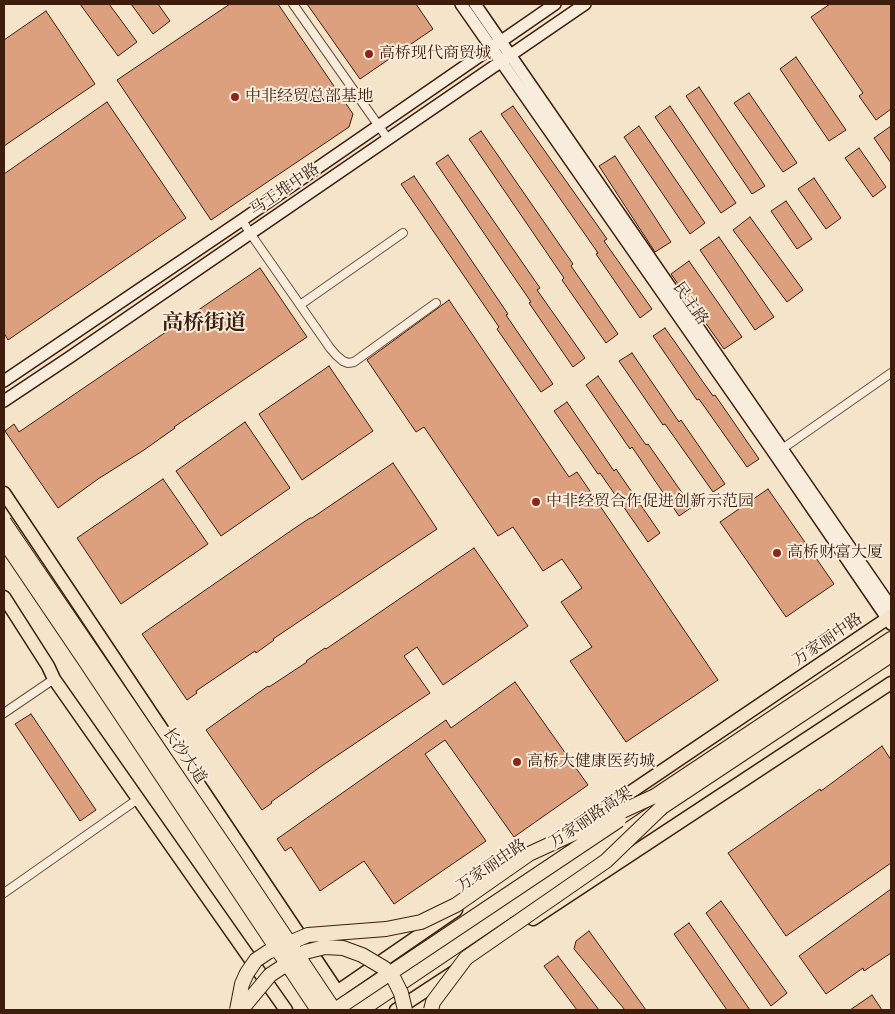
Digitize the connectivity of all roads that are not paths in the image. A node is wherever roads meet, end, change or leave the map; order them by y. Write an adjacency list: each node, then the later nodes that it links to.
1 (293, 4): 8 (street)
2 (461, 4): 6 (street, 民主路)
3 (475, 4): 6 (street, 民主路)
4 (555, 4): 6 (street, 马王堆中路)
5 (585, 4): 7 (street, 马王堆中路)
6 (496, 45): 7 (street, 民主路); 8 (street, 马王堆中路)
7 (505, 58): 9 (street, 马王堆中路); 18 (street, 民主路); 23 (street, 民主路)
8 (378, 126): 9 (street); 10 (street, 马王堆中路)
9 (388, 139): 12 (street, 马王堆中路)
10 (242, 220): 12 (street); 16 (street, 马王堆中路)
11 (403, 233): 14 (street)
12 (250, 234): 14 (street); 17 (street, 马王堆中路)
13 (436, 303): 14 (street)
14 (300, 305)
15 (891, 373): 18 (street)
16 (4, 381)
17 (4, 401)
18 (782, 449): 23 (street, 民主路)
19 (4, 493): 32 (main road)
20 (4, 522): 38 (highway, 长沙大道, bridge)
21 (4, 541): 37 (highway, 长沙大道, bridge)
22 (4, 598): 26 (main road)
23 (890, 616): 32 (main road, 万家丽中路)
24 (891, 639): 30 (highway, 万家丽路高架)
25 (891, 656): 30 (highway, 万家丽路高架)
26 (54, 679): 28 (street); 29 (main road)
27 (891, 683): 41 (main road)
28 (4, 713)
29 (138, 799): 31 (street); 35 (main road)
30 (659, 801): 33 (highway, bridge); 38 (highway, 万家丽路高架, bridge); 40 (highway, 万家丽路高架, bridge); 43 (highway, bridge)
31 (4, 893)
32 (337, 990): 36 (main road, 万家丽中路); 39 (main road)
33 (237, 1010)
34 (241, 1010): 42 (highway, bridge)
35 (286, 1010)
36 (311, 1010)
37 (318, 1010)
38 (335, 1010)
39 (353, 1010)
40 (361, 1010)
41 (396, 1010)
42 (405, 1010)
43 (431, 1010)

